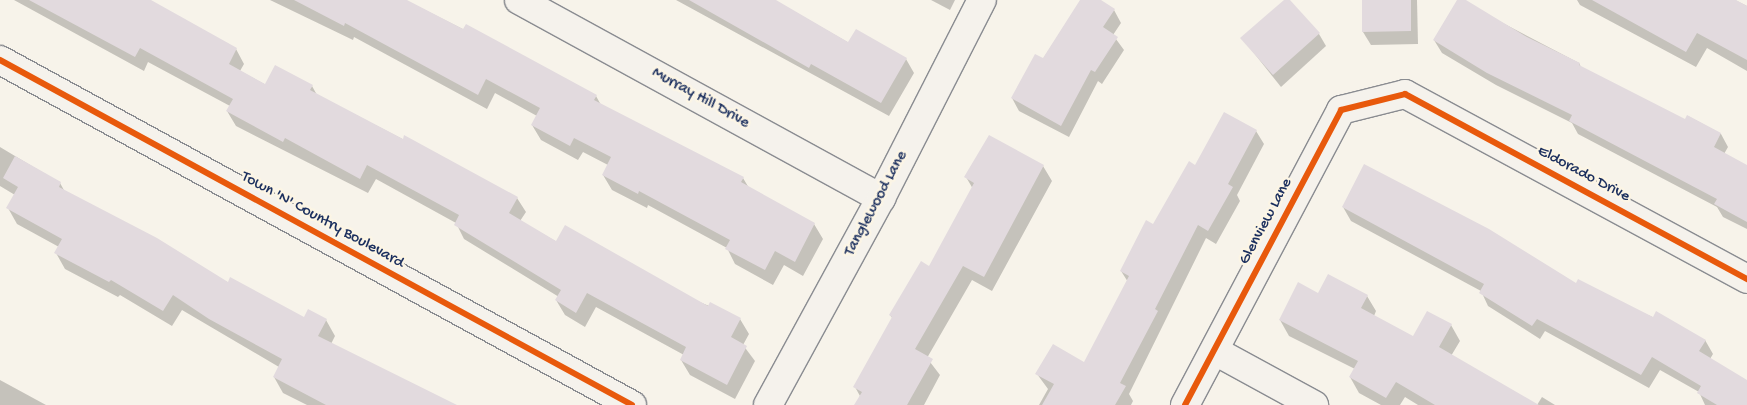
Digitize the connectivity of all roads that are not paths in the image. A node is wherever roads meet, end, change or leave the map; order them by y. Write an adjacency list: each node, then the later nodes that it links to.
1 (519, 0): 5 (street, Murray Hill Drive)
2 (982, 0): 5 (street, Tanglewood Lane)
3 (0, 60): 8 (street, Town 'N' Country Boulevard)
4 (1405, 94): 6 (street, Eldorado Drive); 7 (street, Glenview Lane)
5 (881, 198): 9 (street, Tanglewood Lane)
6 (1747, 279)
7 (1215, 350): 10 (street, Glenview Lane); 11 (street)
8 (632, 405)
9 (768, 405)
10 (1185, 405)
11 (1314, 405)

